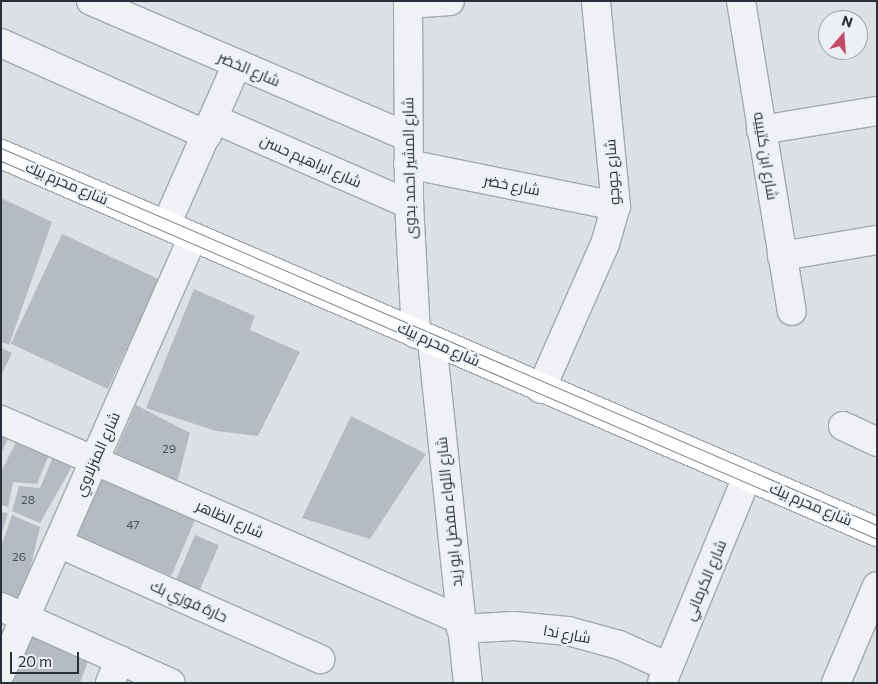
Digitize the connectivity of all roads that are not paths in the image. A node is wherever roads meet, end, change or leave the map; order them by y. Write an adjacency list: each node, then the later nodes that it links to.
1 (450, 1): 5 (street)
2 (596, 1): 15 (street, شارع جوجو)
3 (741, 1): 10 (street, شارع ابن كتيبيه)
4 (99, 3): 7 (street, شارع الخضر)
5 (408, 3): 11 (street, شارع المشير احمد بدوى)
6 (1, 43): 9 (street, شارع ابراهيم حسن)
7 (237, 64): 9 (street); 11 (street, شارع الخضر)
8 (877, 111): 10 (street)
9 (210, 127): 14 (street, شارع ابراهيم حسن); 16 (street)
10 (761, 130): 19 (street, شارع ابن كتيبيه)
11 (408, 137): 13 (street, شارع المشير احمد بدوى)
12 (1, 154): 16 (main road, شارع محرم بيك)
13 (408, 164): 14 (street, شارع المشير احمد بدوى); 15 (street, شارع خضر)
14 (409, 204): 21 (street, شارع المشير احمد بدوى)
15 (616, 206): 22 (street, شارع جوجو)
16 (166, 226): 17 (main road, شارع محرم بيك)
17 (193, 237): 21 (main road, شارع محرم بيك); 26 (street, شارع المنزلاوي)
18 (877, 240): 19 (street)
19 (782, 256): 20 (street, شارع ابن كتيبيه)
20 (792, 311)
21 (424, 338): 22 (main road, شارع محرم بيك); 32 (street, شارع اللواء مفضل ابو زيد)
22 (541, 389): 27 (main road, شارع محرم بيك)
23 (1, 420): 26 (street, شارع الظاهر)
24 (843, 426): 25 (street)
25 (877, 442)
26 (94, 460): 29 (street, شارع المنزلاوي); 32 (street, شارع الظاهر)
27 (747, 477): 28 (main road, شارع محرم بيك); 36 (street, شارع الكرماني)
28 (877, 532)
29 (58, 543): 31 (street, شارع المنزلاوي); 33 (street, حارة فوزي بك)
30 (877, 586): 39 (street)
31 (13, 612): 34 (street); 35 (street, شارع المنزلاوي)
32 (460, 624): 36 (street, شارع ندا); 38 (street, شارع اللواء مفضل ابو زيد)
33 (320, 659)
34 (115, 671): 37 (street)
35 (1, 672)
36 (665, 675)
37 (172, 683)
38 (468, 683)
39 (836, 683)

